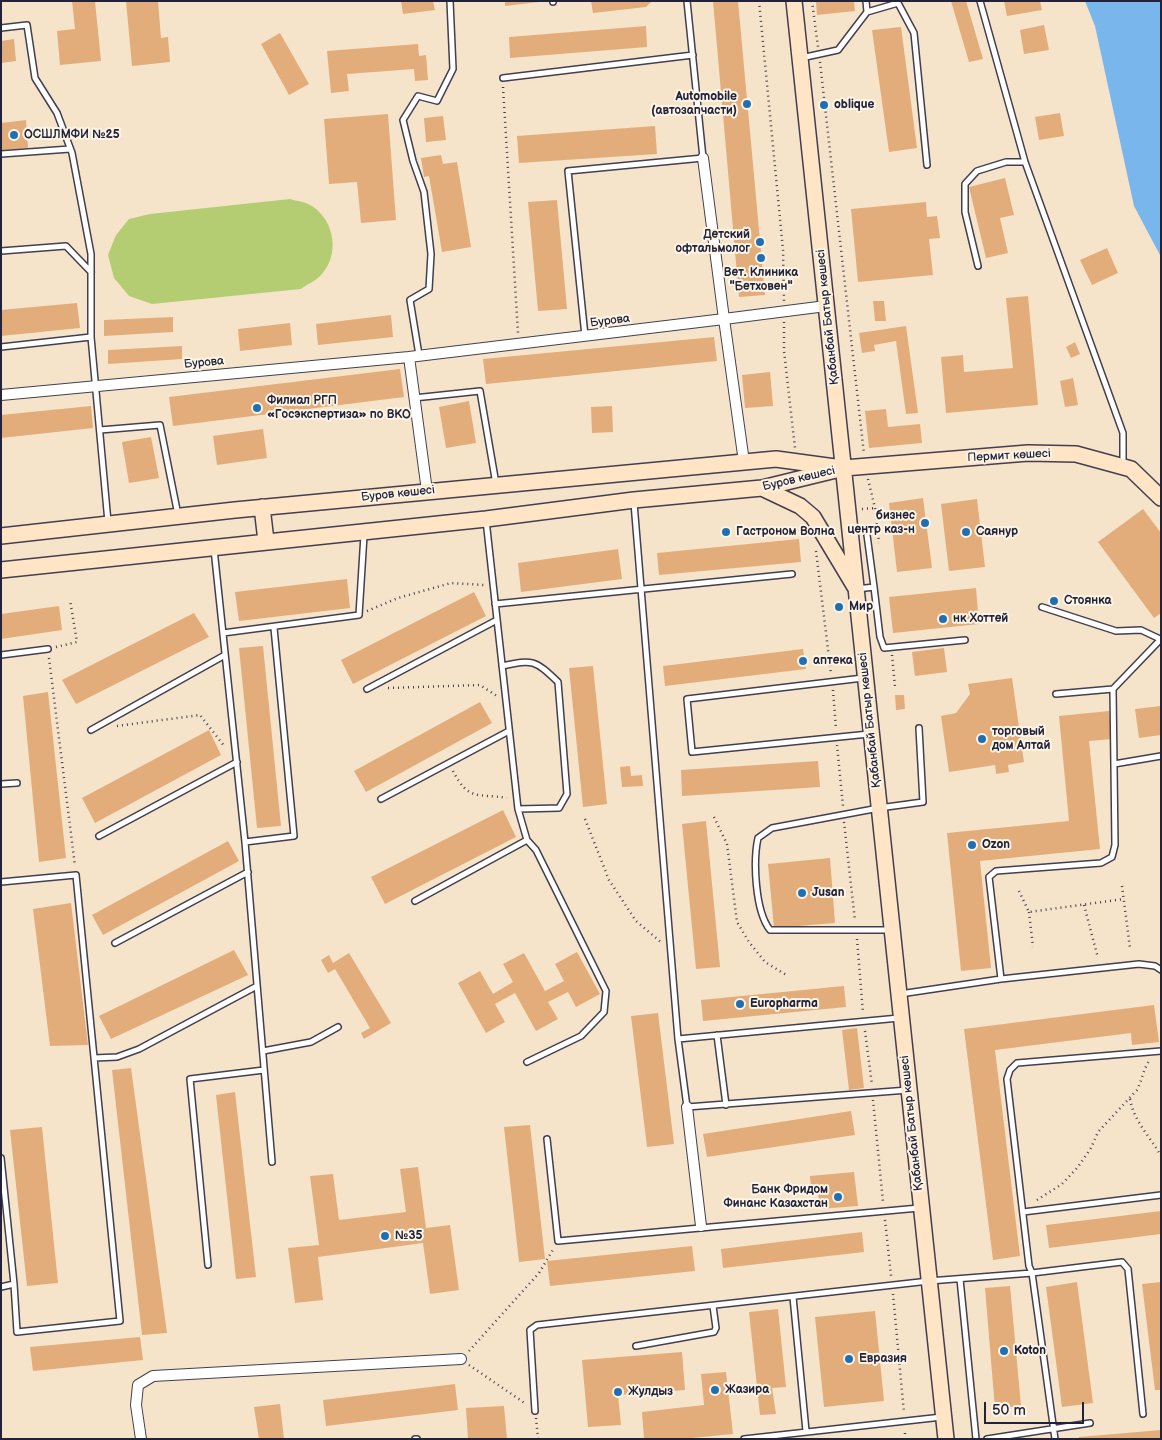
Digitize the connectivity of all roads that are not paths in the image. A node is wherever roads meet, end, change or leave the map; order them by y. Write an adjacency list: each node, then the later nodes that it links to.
1 (450, 1): 24 (lane)
2 (688, 1): 8 (lane)
3 (794, 1): 9 (main road, Қабанбай Батыр көшесі)
4 (866, 1): 6 (lane)
5 (980, 1): 14 (lane)
6 (867, 12): 9 (lane); 15 (lane)
7 (1, 28): 11 (lane)
8 (693, 55): 10 (lane); 13 (lane)
9 (800, 58): 19 (main road, Қабанбай Батыр көшесі)
10 (503, 78)
11 (70, 149): 12 (lane); 18 (lane)
12 (1, 154)
13 (703, 158): 20 (street); 21 (lane)
14 (1025, 162): 17 (lane); 30 (lane)
15 (927, 165)
16 (1, 251): 18 (lane)
17 (978, 266)
18 (91, 272): 22 (lane)
19 (826, 306): 20 (street, Бурова); 31 (main road, Қабанбай Батыр көшесі)
20 (724, 318): 21 (street, Бурова); 29 (street)
21 (585, 336): 24 (street, Бурова)
22 (91, 337): 23 (lane); 25 (lane)
23 (1, 347)
24 (414, 356): 25 (street, Бурова); 27 (street)
25 (96, 385): 26 (street, Бурова); 28 (lane)
26 (1, 395)
27 (414, 398): 32 (lane); 34 (street)
28 (100, 430): 38 (lane); 40 (lane)
29 (744, 462): 31 (main road, Буров көшесі); 32 (main road, Буров көшесі)
30 (1123, 467): 31 (main road, Пермит көшесі); 35 (main road, Пермит көшесі)
31 (844, 468): 33 (main road, Буров көшесі); 49 (main road, Қабанбай Батыр көшесі)
32 (496, 485): 34 (main road, Буров көшесі)
33 (762, 488): 36 (main road, Буров көшесі); 49 (main road)
34 (427, 491): 37 (main road, Буров көшесі)
35 (1161, 498)
36 (634, 500): 39 (main road, Буров көшесі); 50 (lane)
37 (262, 507): 38 (main road, Буров көшесі); 44 (main road)
38 (178, 516): 40 (main road, Буров көшесі)
39 (486, 519): 41 (main road, Буров көшесі); 51 (lane)
40 (108, 523): 43 (main road, Буров көшесі)
41 (364, 531): 44 (main road, Буров көшесі); 54 (lane)
42 (867, 535): 48 (lane)
43 (1, 536)
44 (266, 542): 45 (main road, Буров көшесі)
45 (214, 548): 46 (main road, Буров көшесі); 55 (lane)
46 (1, 570)
47 (792, 574): 50 (lane)
48 (874, 586): 49 (lane); 57 (lane)
49 (856, 589): 62 (main road, Қабанбай Батыр көшесі)
50 (642, 590): 51 (lane); 93 (lane)
51 (495, 604): 53 (lane)
52 (1042, 606): 56 (lane)
53 (497, 620): 61 (lane); 63 (lane)
54 (274, 628): 55 (lane); 80 (lane)
55 (223, 634): 60 (lane)
56 (1160, 639): 64 (lane)
57 (965, 640)
58 (48, 649): 59 (lane)
59 (1, 655)
60 (225, 655): 67 (lane); 71 (lane)
61 (502, 666): 68 (lane); 77 (lane)
62 (866, 677): 69 (main road, Қабанбай Батыр көшесі); 69 (lane)
63 (367, 689)
64 (1113, 689): 65 (lane); 72 (lane)
65 (1056, 694)
66 (919, 728): 76 (lane)
67 (91, 730)
68 (509, 731): 75 (lane); 77 (lane)
69 (872, 734): 76 (main road, Қабанбай Батыр көшесі)
70 (1161, 756): 72 (lane)
71 (237, 762): 78 (lane); 80 (lane)
72 (1114, 764): 87 (lane)
73 (17, 783): 74 (lane)
74 (1, 784)
75 (381, 799)
76 (879, 808): 84 (main road, Қабанбай Батыр көшесі); 84 (lane)
77 (518, 809): 79 (lane)
78 (99, 836)
79 (527, 840): 83 (lane); 97 (lane)
80 (245, 842): 81 (lane)
81 (248, 872): 85 (lane); 88 (lane)
82 (1, 882): 96 (lane)
83 (415, 902)
84 (892, 930): 89 (main road, Қабанбай Батыр көшесі)
85 (115, 943)
86 (1161, 970): 87 (lane)
87 (1001, 979): 89 (lane)
88 (257, 986): 95 (lane); 96 (lane)
89 (899, 994): 90 (main road, Қабанбай Батыр көшесі)
90 (902, 1018): 92 (lane); 99 (main road, Қабанбай Батыр көшесі)
91 (338, 1027): 95 (lane)
92 (717, 1035): 93 (lane); 100 (lane)
93 (678, 1039): 101 (lane)
94 (1161, 1051): 108 (lane)
95 (263, 1052): 98 (lane)
96 (94, 1058): 114 (lane)
97 (527, 1062)
98 (264, 1070): 104 (lane); 110 (lane)
99 (908, 1090): 100 (lane); 107 (main road, Қабанбай Батыр көшесі)
100 (726, 1105): 101 (lane)
101 (687, 1107): 109 (street)
102 (547, 1139): 109 (lane)
103 (1, 1158): 105 (lane)
104 (272, 1162)
105 (2, 1168): 114 (lane)
106 (1161, 1196): 108 (lane)
107 (922, 1208): 109 (lane); 113 (main road, Қабанбай Батыр көшесі)
108 (1023, 1212): 111 (lane)
109 (701, 1226)
110 (208, 1265)
111 (1032, 1273): 112 (lane); 121 (lane); 124 (lane)
112 (960, 1278): 113 (lane); 130 (lane)
113 (929, 1281): 116 (lane); 122 (main road, Қабанбай Батыр көшесі)
114 (14, 1284): 115 (lane)
115 (1, 1286)
116 (793, 1297): 117 (lane); 125 (lane)
117 (713, 1306): 118 (lane); 120 (lane)
118 (636, 1346)
119 (461, 1359): 127 (street)
120 (535, 1410)
121 (1143, 1414)
122 (944, 1417): 125 (lane); 129 (main road, Қабанбай Батыр көшесі)
123 (1090, 1423): 124 (lane)
124 (1054, 1429): 131 (lane); 132 (lane)
125 (806, 1432): 126 (lane)
126 (785, 1436): 128 (lane)
127 (141, 1439)
128 (744, 1439)
129 (946, 1439)
130 (976, 1439)
131 (987, 1439)
132 (1055, 1439)

